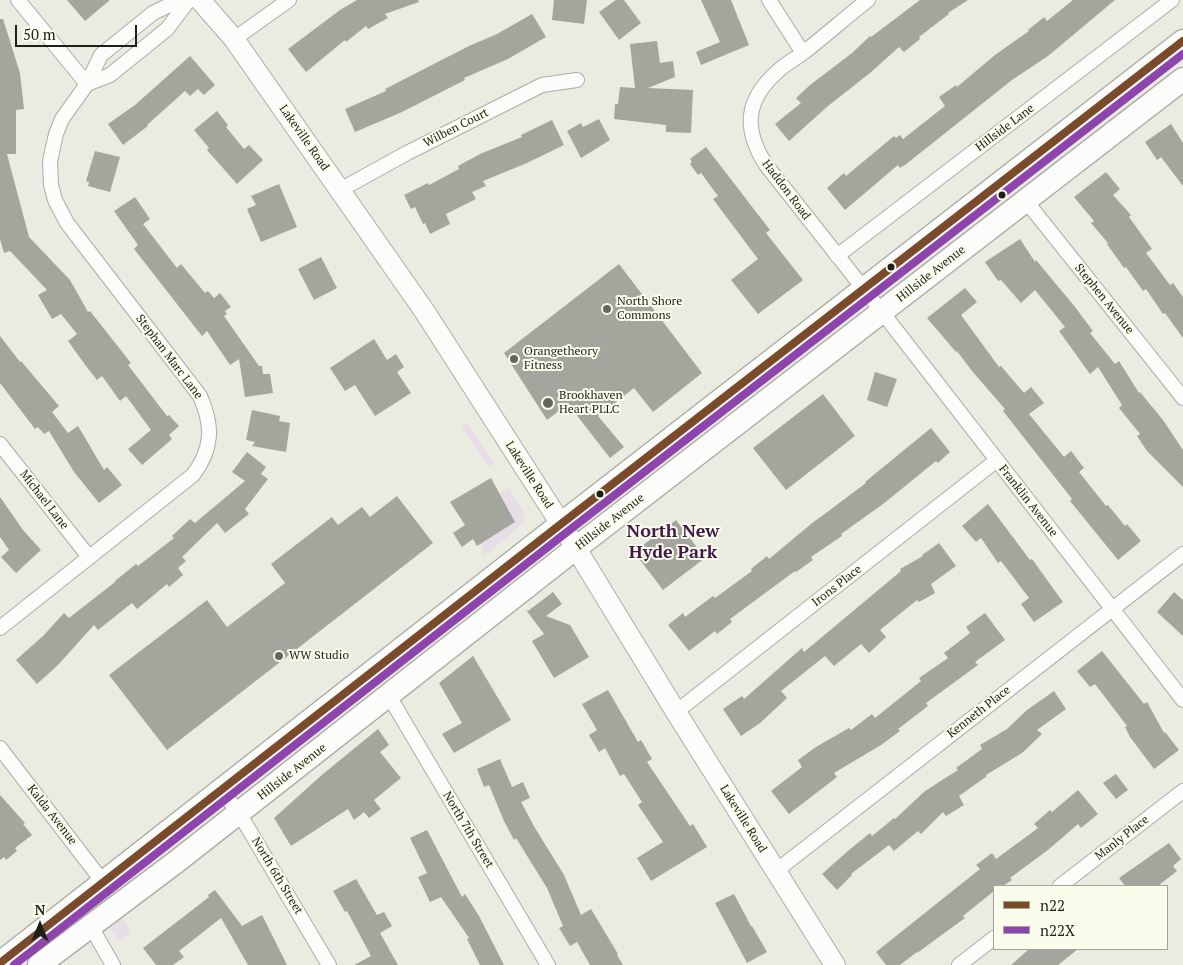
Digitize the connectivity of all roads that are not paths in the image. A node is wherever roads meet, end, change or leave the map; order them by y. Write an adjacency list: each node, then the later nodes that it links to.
1 (18, 0): 14 (street)
2 (180, 0): 14 (street, Stephan Marc Lane)
3 (189, 0): 14 (street, Stephan Marc Lane)
4 (200, 0): 9 (main road, Lakeville Road)
5 (289, 0): 9 (street)
6 (769, 0): 11 (street)
7 (868, 0): 11 (street, Haddon Road)
8 (1172, 0): 17 (street, Hillside Lane)
9 (234, 39): 15 (main road, Lakeville Road)
10 (1183, 41): 18 (main road, Hillside Avenue)
11 (803, 53): 17 (street, Haddon Road)
12 (577, 80): 15 (street, Wilben Court)
13 (1181, 83): 16 (main road, Hillside Avenue)
14 (88, 84): 25 (street, Stephan Marc Lane)
15 (340, 190): 22 (main road, Lakeville Road)
16 (1026, 201): 18 (main road, Hillside Avenue); 19 (street, Stephen Avenue)
17 (837, 256): 18 (street, Haddon Road)
18 (873, 301): 21 (street, Franklin Avenue); 22 (main road, Hillside Avenue); 23 (main road, Hillside Avenue)
19 (1183, 398)
20 (0, 444): 25 (street, Michael Lane)
21 (997, 460): 26 (street, Franklin Avenue); 30 (street, Irons Place)
22 (561, 524): 23 (main road, Lakeville Road); 32 (main road, Hillside Avenue)
23 (576, 548): 28 (main road, Hillside Avenue); 30 (main road, Lakeville Road)
24 (1183, 554): 26 (street, Kenneth Place)
25 (89, 557): 27 (street, Stephan Marc Lane)
26 (1112, 608): 29 (street, Franklin Avenue); 35 (street, Kenneth Place)
27 (0, 628)
28 (389, 696): 34 (main road, Hillside Avenue); 44 (street, North 7th Street)
29 (1183, 700)
30 (676, 712): 35 (main road, Lakeville Road)
31 (0, 748): 36 (street, Kalda Avenue)
32 (221, 790): 34 (street, North 6th Street); 36 (main road, Hillside Avenue)
33 (1183, 791): 37 (street, Manly Place)
34 (239, 813): 38 (main road, Hillside Avenue); 43 (street, North 6th Street)
35 (776, 871): 45 (main road, Lakeville Road)
36 (103, 882): 40 (main road, Hillside Avenue)
37 (1061, 885)
38 (90, 925): 41 (main road, Hillside Avenue); 42 (street)
39 (993, 939): 46 (street)
40 (0, 963)
41 (39, 965)
42 (114, 965)
43 (329, 965)
44 (548, 965)
45 (835, 965)
46 (959, 965)

